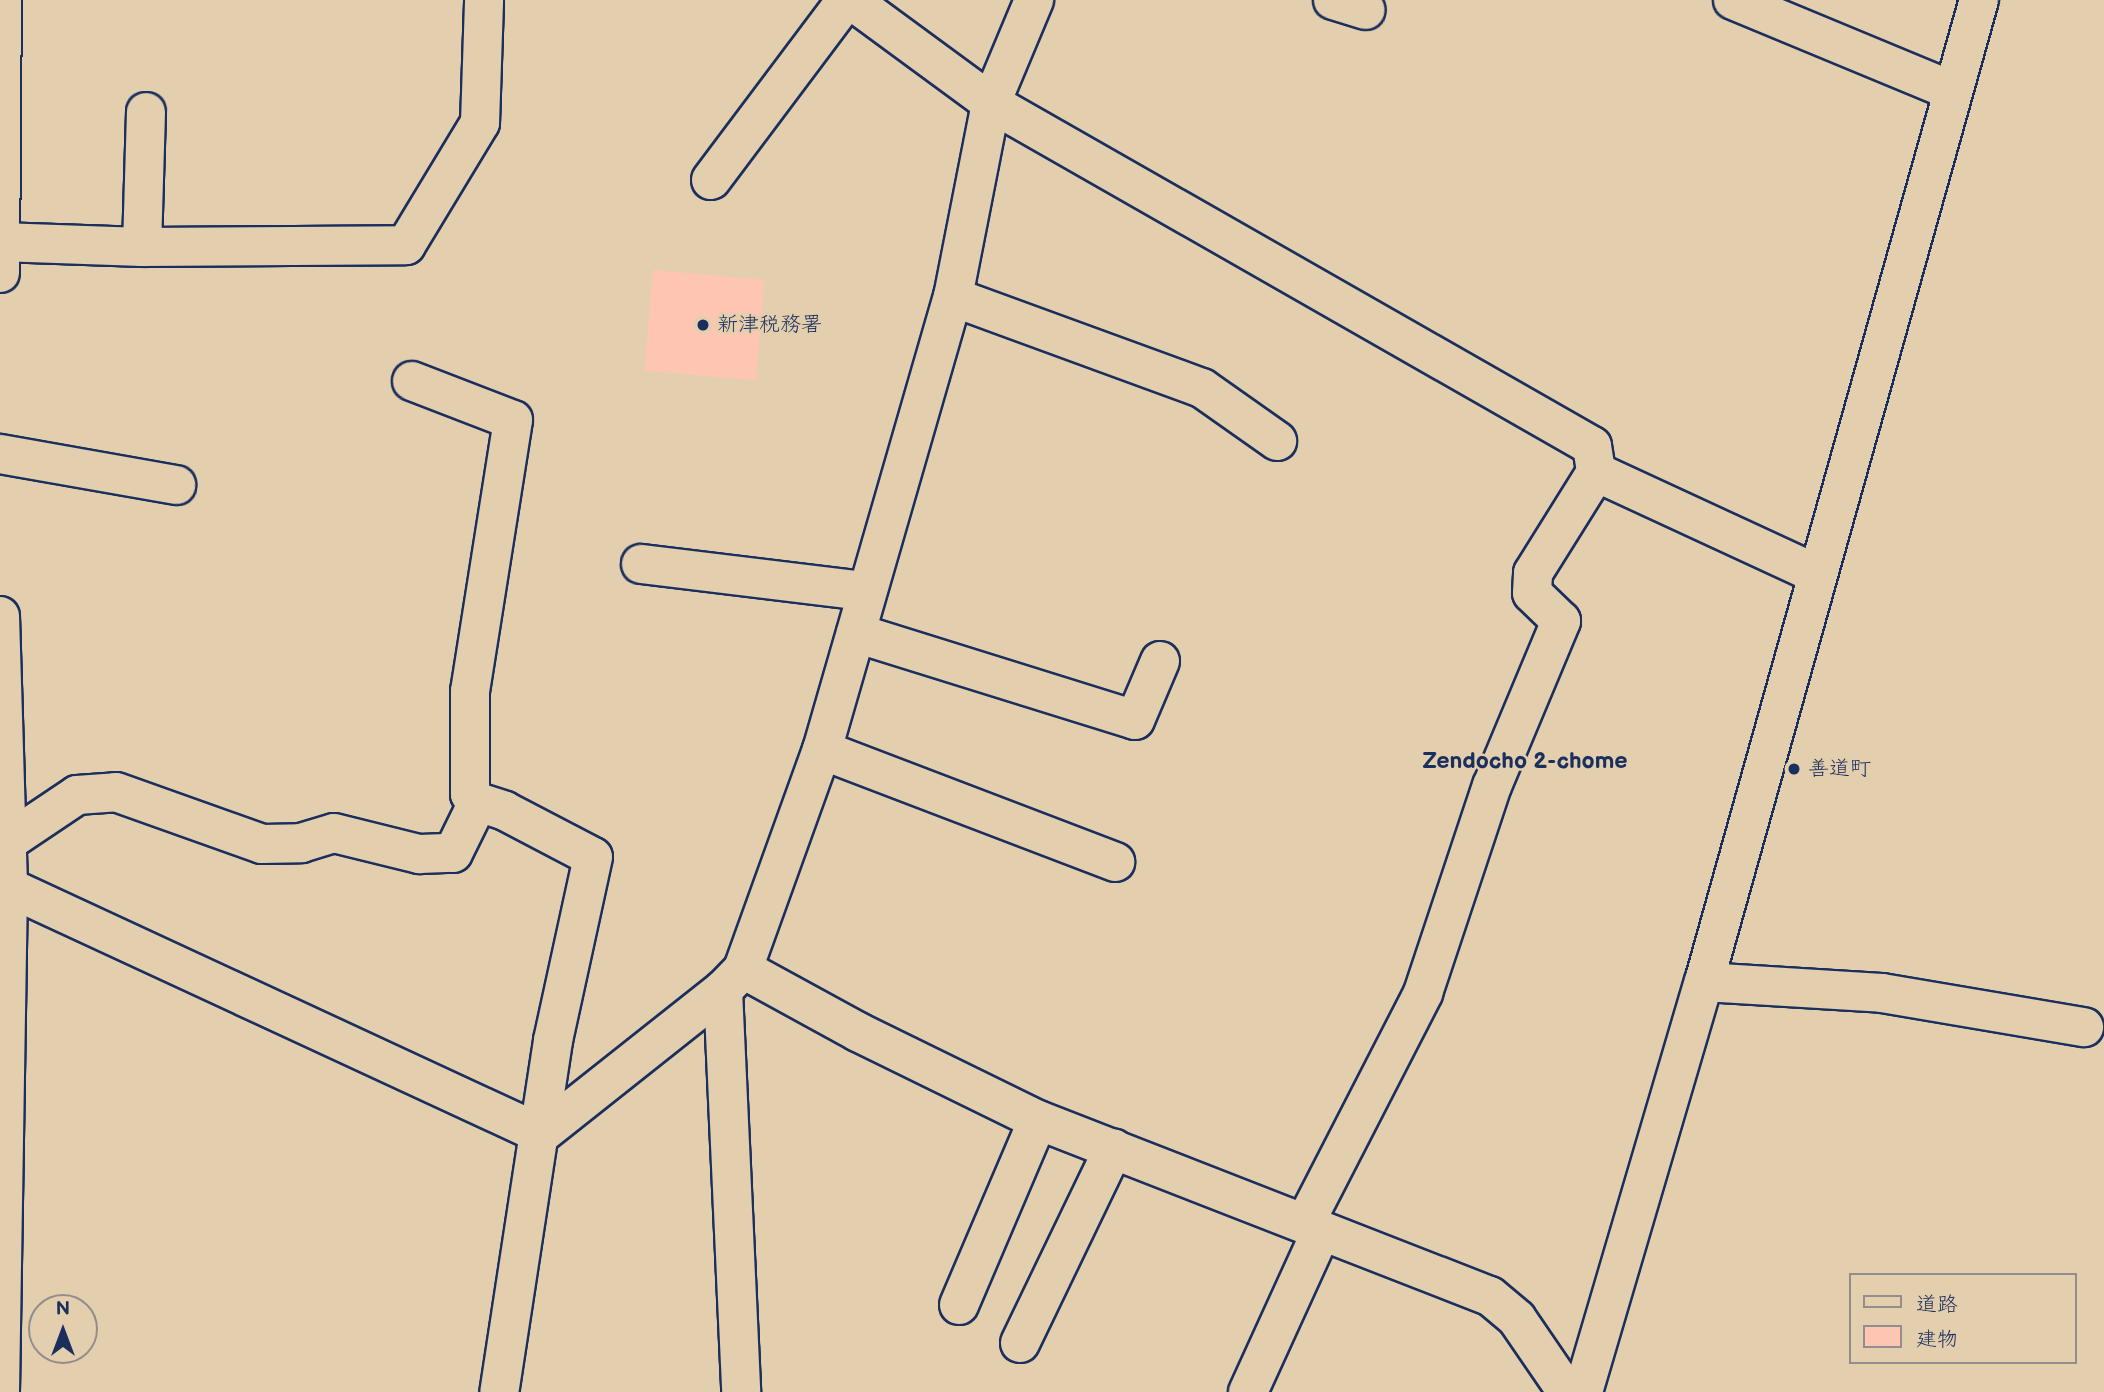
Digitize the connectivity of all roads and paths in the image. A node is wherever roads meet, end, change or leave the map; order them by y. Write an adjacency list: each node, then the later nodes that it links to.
1 (2, 0): 12 (street)
2 (484, 0): 13 (street)
3 (846, 0): 11 (street)
4 (851, 0): 9 (street)
5 (1034, 0): 9 (street)
6 (1733, 0): 8 (street)
7 (1979, 0): 8 (street)
8 (1950, 90): 22 (street)
9 (991, 103): 15 (street); 19 (street)
10 (146, 112): 13 (street)
11 (711, 180)
12 (0, 242): 13 (street); 14 (street)
13 (142, 247)
14 (0, 273)
15 (953, 297): 17 (street); 23 (street)
16 (412, 381): 28 (street)
17 (1277, 441)
18 (0, 454): 20 (street)
19 (1596, 472): 22 (street); 38 (street)
20 (176, 485)
21 (641, 564): 23 (street)
22 (1816, 574): 33 (street)
23 (864, 591): 25 (street)
24 (0, 616): 29 (street)
25 (856, 633): 26 (street); 27 (street)
26 (1160, 661)
27 (822, 750): 30 (street); 32 (street)
28 (478, 802): 29 (street); 36 (street)
29 (7, 842): 31 (street)
30 (1115, 862)
31 (8, 887): 36 (street); 41 (street)
32 (733, 979): 35 (street); 36 (street); 43 (street)
33 (1704, 982): 34 (street); 46 (street)
34 (2084, 1027)
35 (1038, 1120): 37 (street); 39 (street)
36 (541, 1134): 42 (street)
37 (1114, 1148): 38 (street); 40 (street)
38 (1313, 1227): 44 (street); 45 (street)
39 (959, 1305)
40 (1020, 1343)
41 (0, 1392)
42 (499, 1392)
43 (741, 1392)
44 (1248, 1392)
45 (1567, 1392)
46 (1583, 1392)

